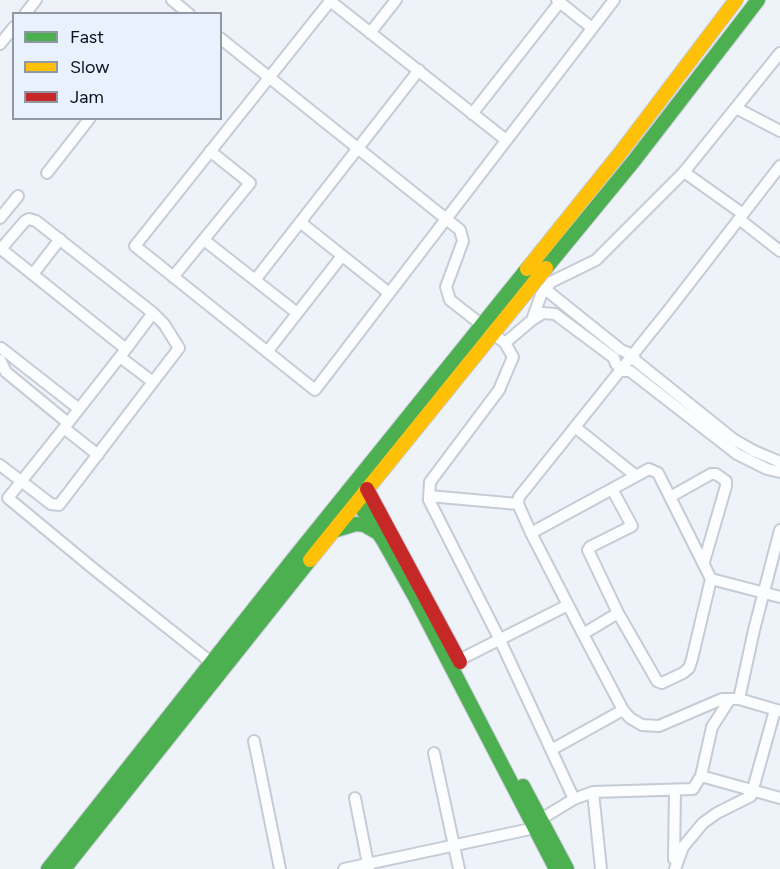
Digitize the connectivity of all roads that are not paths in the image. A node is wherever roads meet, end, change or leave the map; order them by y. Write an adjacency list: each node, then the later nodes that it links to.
1 (36, 0): 8 (street)
2 (330, 0): 11 (street); 16 (street)
3 (396, 0): 11 (street)
4 (614, 0): 9 (street)
5 (736, 0): 46 (main road)
6 (758, 0): 46 (main road)
7 (558, 1): 9 (street); 18 (street)
8 (27, 12)
9 (592, 28): 21 (street)
10 (12, 29): 13 (street)
11 (370, 33): 15 (street)
12 (222, 40): 16 (street)
13 (0, 44)
14 (780, 53): 17 (street)
15 (419, 70): 18 (street); 22 (street)
16 (269, 77): 22 (street); 23 (street)
17 (736, 108): 20 (street); 25 (street)
18 (472, 114): 21 (street)
19 (88, 120): 26 (street)
20 (780, 131)
21 (506, 140): 31 (street)
22 (358, 148): 31 (street); 32 (street)
23 (210, 151): 34 (street); 39 (street)
24 (780, 166): 27 (street)
25 (684, 172): 29 (street); 41 (street)
26 (47, 173)
27 (775, 181): 29 (street)
28 (18, 196): 30 (street)
29 (741, 216): 36 (street); 51 (street)
30 (0, 218)
31 (446, 219): 42 (street); 46 (street)
32 (300, 222): 37 (street); 40 (street)
33 (60, 238): 35 (street); 38 (street); 43 (street)
34 (204, 240): 39 (street); 40 (street)
35 (0, 250): 38 (street)
36 (780, 251)
37 (342, 256): 42 (street); 44 (street)
38 (33, 274): 50 (street)
39 (174, 277): 49 (street)
40 (255, 279): 44 (street)
41 (545, 289): 45 (street); 51 (street)
42 (389, 294): 49 (street)
43 (153, 313): 50 (street); 54 (street)
44 (297, 313): 49 (street)
45 (532, 320): 47 (street); 53 (street)
46 (488, 329): 47 (street); 64 (main road); 67 (main road)
47 (505, 343): 68 (street)
48 (0, 348): 52 (street); 55 (street)
49 (267, 351)
50 (123, 353): 54 (street); 55 (street)
51 (633, 356): 53 (street); 59 (street)
52 (0, 358): 56 (street)
53 (622, 369): 57 (street); 61 (street)
54 (153, 382): 58 (street)
55 (79, 409): 56 (street)
56 (66, 426): 58 (street); 63 (street)
57 (575, 427): 62 (street); 70 (street)
58 (98, 455): 63 (street)
59 (780, 462)
60 (0, 465): 63 (street)
61 (780, 472)
62 (636, 476): 65 (street); 69 (street)
63 (21, 481): 66 (street)
64 (367, 489): 67 (main road); 83 (main road)
65 (612, 489): 74 (street); 80 (street)
66 (4, 494): 84 (street)
67 (354, 496): 72 (main road); 73 (main road); 84 (main road)
68 (429, 496): 70 (street); 82 (street)
69 (670, 498): 75 (street); 75 (street)
70 (518, 504): 74 (street)
71 (780, 530): 77 (street)
72 (333, 531): 73 (main road); 84 (main road)
73 (378, 533): 83 (main road)
74 (531, 533): 79 (street)
75 (704, 562): 76 (street)
76 (711, 579): 77 (street); 80 (street)
77 (763, 593): 78 (street); 85 (street)
78 (780, 597)
79 (568, 605): 81 (street); 82 (street)
80 (618, 613): 81 (street)
81 (583, 634): 86 (street)
82 (500, 638): 83 (street); 89 (street)
83 (455, 662): 98 (main road)
84 (216, 666): 101 (main road); 102 (main road)
85 (735, 699): 86 (street); 87 (street); 91 (street)
86 (623, 710): 89 (street)
87 (778, 711): 92 (street)
88 (254, 741): 103 (street)
89 (551, 750): 97 (street)
90 (434, 753): 99 (street)
91 (701, 776): 92 (street); 93 (street)
92 (753, 789): 96 (street); 109 (street)
93 (675, 790): 94 (street); 109 (street)
94 (592, 792): 97 (street); 108 (street)
95 (355, 798): 100 (street)
96 (780, 798)
97 (574, 799): 98 (street)
98 (538, 824): 99 (street); 106 (main road); 107 (main road)
99 (454, 844): 100 (street); 105 (street)
100 (368, 866): 104 (street)
101 (48, 869)
102 (64, 869)
103 (280, 869)
104 (344, 869)
105 (459, 869)
106 (556, 869)
107 (567, 869)
108 (601, 869)
109 (675, 869)

